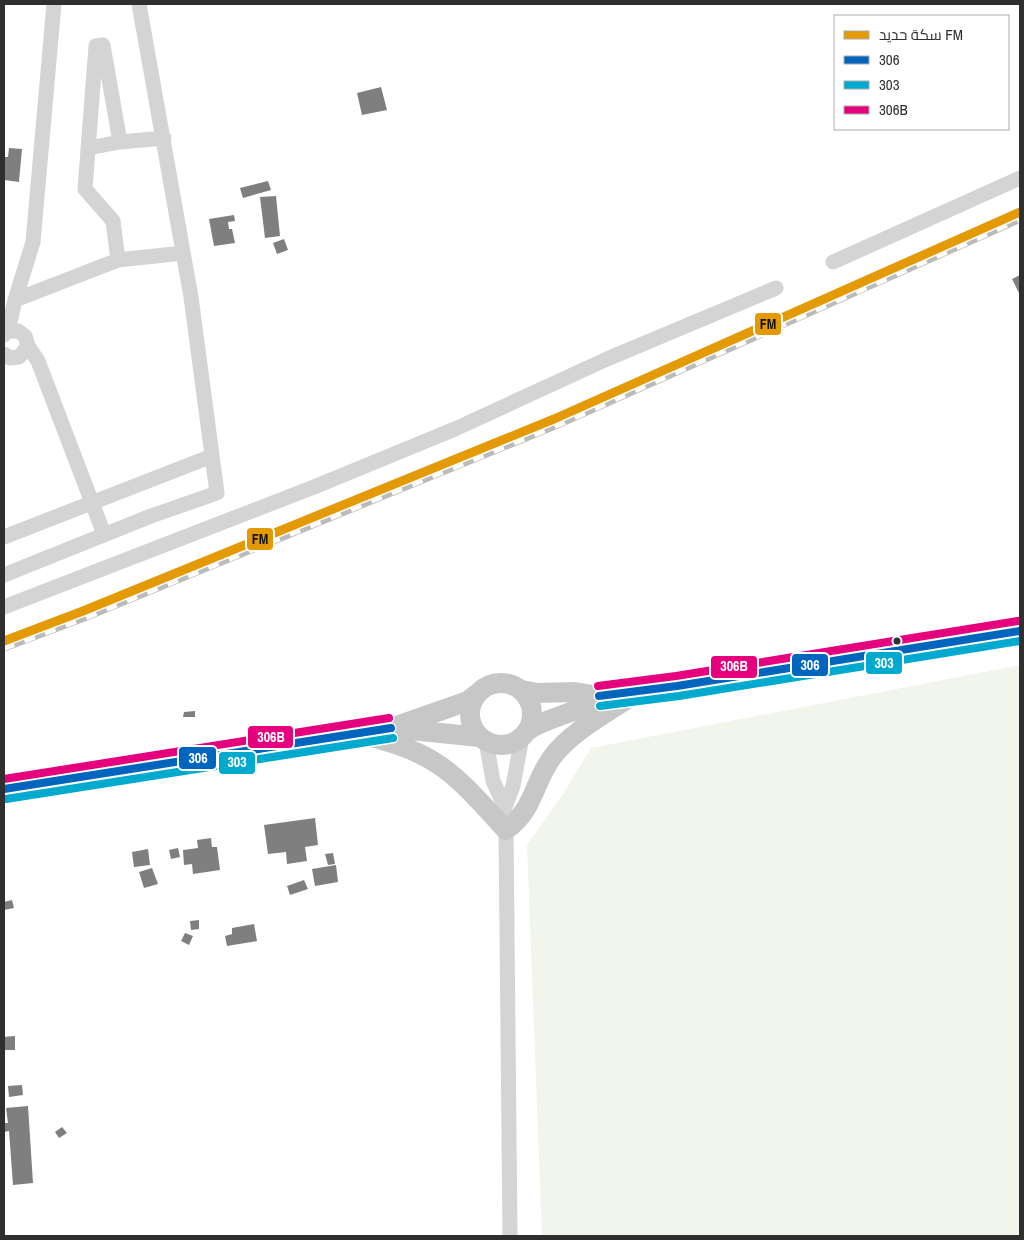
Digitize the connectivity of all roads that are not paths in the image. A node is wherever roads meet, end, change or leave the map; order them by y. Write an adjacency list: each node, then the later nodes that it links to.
1 (54, 4): 11 (street)
2 (139, 4): 3 (street)
3 (164, 138): 4 (street); 7 (street)
4 (120, 142): 5 (street); 5 (street)
5 (88, 148): 8 (street)
6 (1020, 178): 9 (street)
7 (183, 253): 8 (street); 15 (street)
8 (118, 260): 11 (street)
9 (833, 262)
10 (776, 288): 20 (street)
11 (15, 300): 12 (street)
12 (6, 333): 13 (street)
13 (28, 346): 14 (street); 16 (street)
14 (4, 354)
15 (212, 456): 16 (street); 17 (street)
16 (91, 503): 17 (street); 18 (street)
17 (104, 534): 19 (street)
18 (4, 538)
19 (4, 575)
20 (4, 607)
21 (1020, 631): 23 (main road)
22 (522, 690): 24 (main road); 25 (main road); 28 (main road)
23 (640, 691): 25 (main road); 32 (main road)
24 (475, 696): 26 (main road); 29 (main road)
25 (600, 696): 28 (main road)
26 (391, 728): 27 (main road); 29 (main road)
27 (357, 733): 30 (main road); 32 (main road)
28 (524, 734): 29 (main road); 31 (street)
29 (483, 739): 31 (street)
30 (4, 790)
31 (505, 807): 32 (street)
32 (506, 830): 33 (street)
33 (510, 1236)

